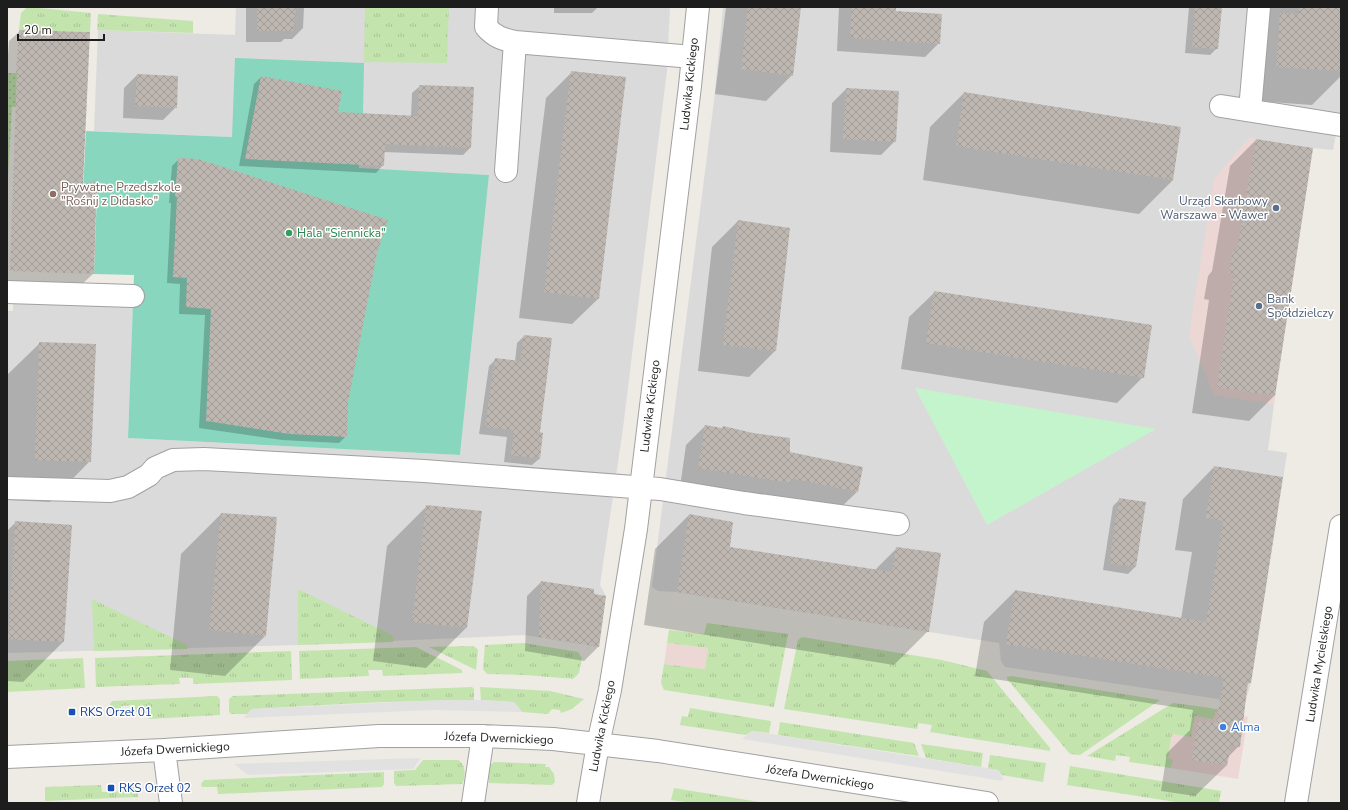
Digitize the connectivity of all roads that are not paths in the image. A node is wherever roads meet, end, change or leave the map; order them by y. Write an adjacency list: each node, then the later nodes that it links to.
1 (487, 7): 4 (street)
2 (698, 7): 5 (street, Ludwika Kickiego)
3 (1259, 7): 7 (street)
4 (515, 42): 5 (street); 9 (street)
5 (693, 57): 13 (street, Ludwika Kickiego)
6 (1221, 106): 7 (street)
7 (1250, 110): 8 (street)
8 (1341, 125)
9 (506, 171)
10 (7, 292): 11 (street)
11 (133, 296)
12 (7, 488): 13 (street)
13 (640, 488): 14 (street); 17 (street, Ludwika Kickiego)
14 (898, 524)
15 (1341, 526): 24 (street, Ludwika Mycielskiego)
16 (483, 736): 17 (street, Józefa Dwernickiego); 18 (street, Józefa Dwernickiego); 21 (street)
17 (598, 744): 22 (street, Ludwika Kickiego); 23 (street, Józefa Dwernickiego)
18 (164, 750): 19 (street, Józefa Dwernickiego); 20 (street)
19 (7, 757)
20 (171, 803)
21 (473, 803)
22 (588, 803)
23 (987, 803)
24 (1296, 803)

